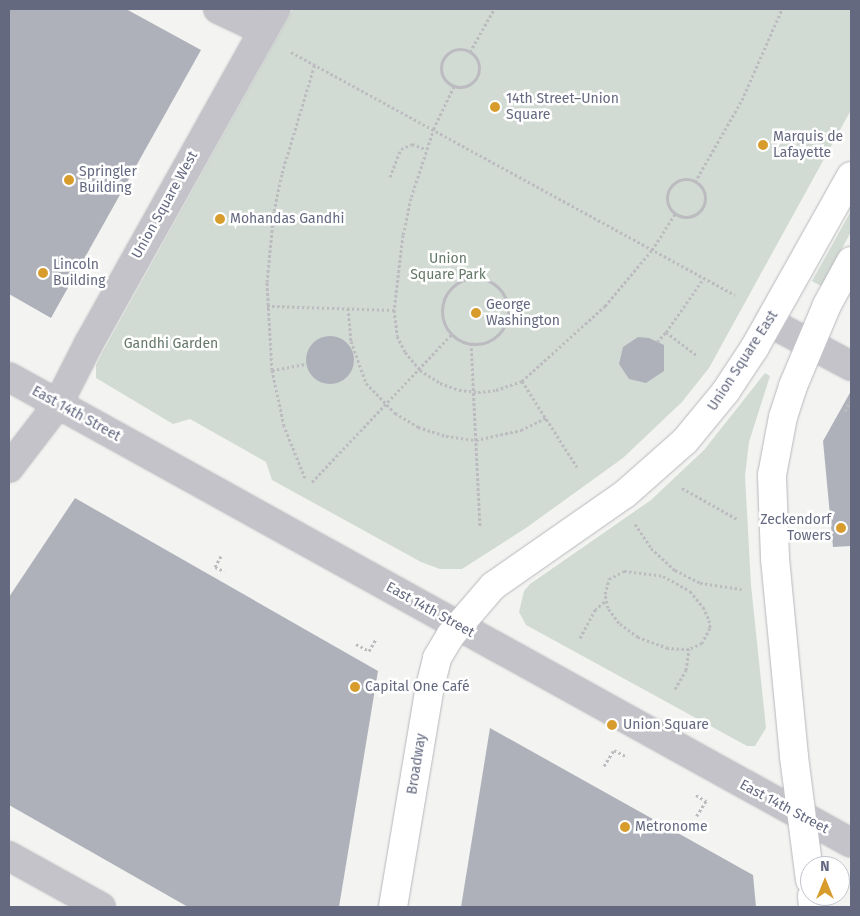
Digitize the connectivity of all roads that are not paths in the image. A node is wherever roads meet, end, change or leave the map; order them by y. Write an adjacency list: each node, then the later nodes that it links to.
1 (218, 9): 2 (street)
2 (271, 17): 9 (street, Union Square West)
3 (851, 176): 5 (main road, Union Square East)
4 (851, 261): 6 (main road)
5 (770, 322): 6 (street); 11 (main road, Union Square East)
6 (810, 344): 7 (street); 12 (main road)
7 (851, 366)
8 (9, 377): 9 (street, East 14th Street)
9 (58, 404): 10 (street, Union Square West); 11 (street, East 14th Street)
10 (9, 468)
11 (457, 626): 12 (street, East 14th Street); 17 (main road, Broadway)
12 (803, 818): 13 (street, East 14th Street); 15 (main road)
13 (851, 843)
14 (9, 856): 16 (street)
15 (807, 856)
16 (101, 907)
17 (393, 907)

